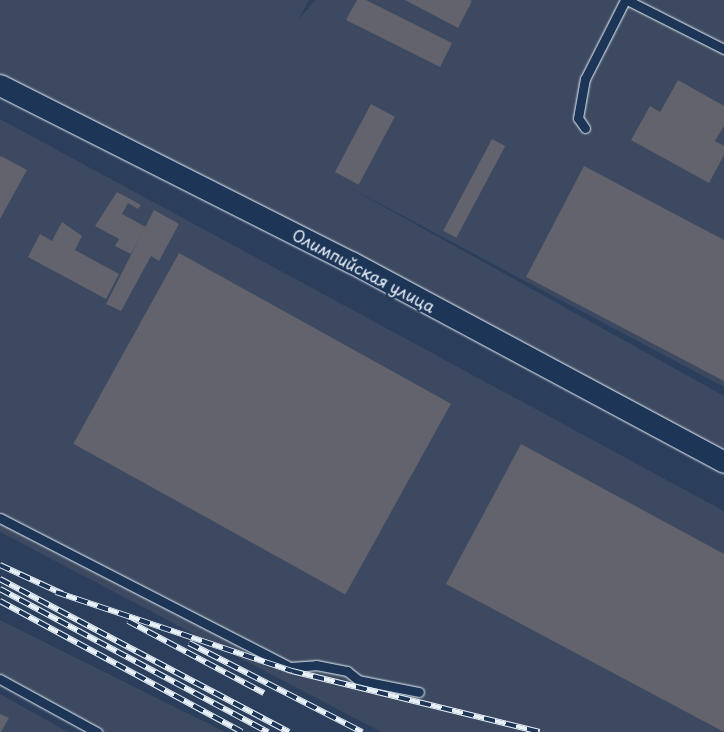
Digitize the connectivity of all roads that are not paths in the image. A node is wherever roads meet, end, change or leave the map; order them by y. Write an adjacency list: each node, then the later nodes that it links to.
1 (626, 0): 2 (lane); 4 (lane)
2 (724, 49)
3 (0, 85): 5 (street, Олимпийская улица)
4 (585, 128)
5 (724, 462)
6 (0, 518): 8 (lane)
7 (0, 679): 9 (lane)
8 (419, 692)
9 (97, 732)

